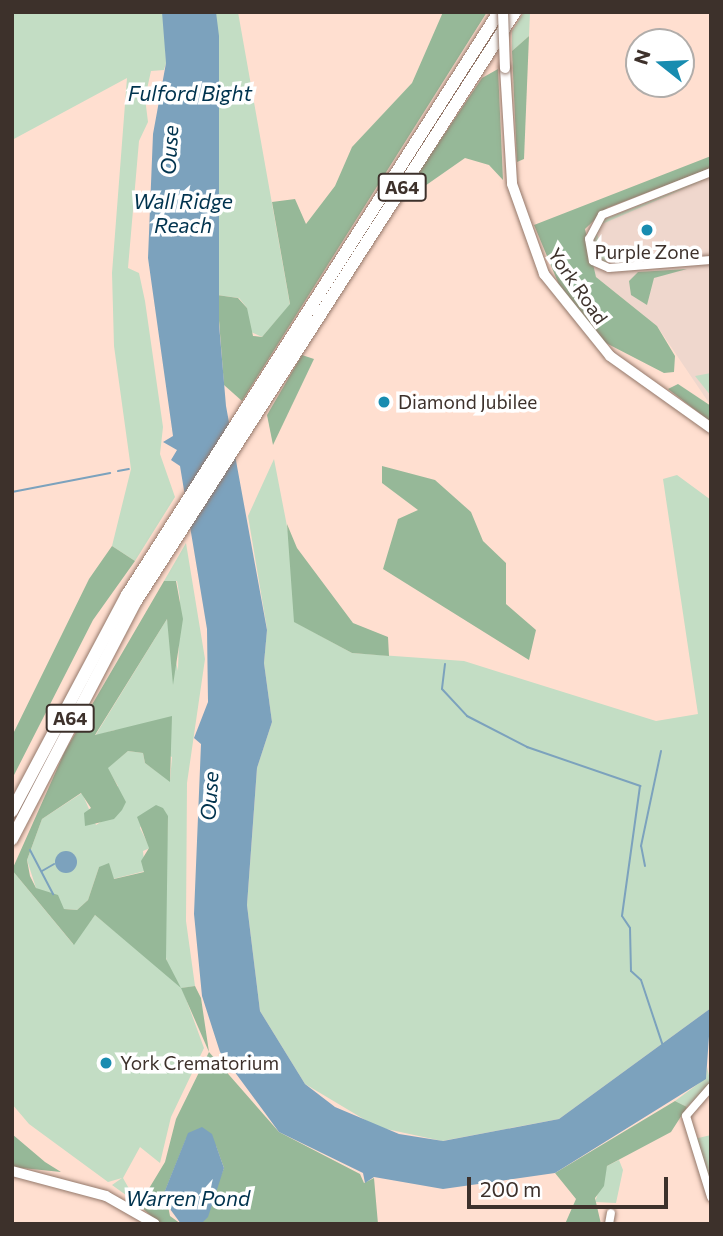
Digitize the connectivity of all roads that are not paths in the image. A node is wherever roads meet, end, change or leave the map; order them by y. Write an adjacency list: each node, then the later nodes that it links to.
1 (501, 12): 5 (highway, A64); 6 (main road, York Road, bridge)
2 (515, 12): 5 (highway, A64)
3 (711, 172): 4 (street)
4 (711, 260)
5 (284, 360): 7 (highway, A64)
6 (711, 428)
7 (131, 598): 8 (highway, A64); 9 (highway, A64)
8 (12, 811)
9 (12, 839)
10 (711, 1087): 12 (street)
11 (12, 1171): 14 (street)
12 (711, 1197)
13 (611, 1213): 15 (street)
14 (155, 1224)
15 (609, 1224)

